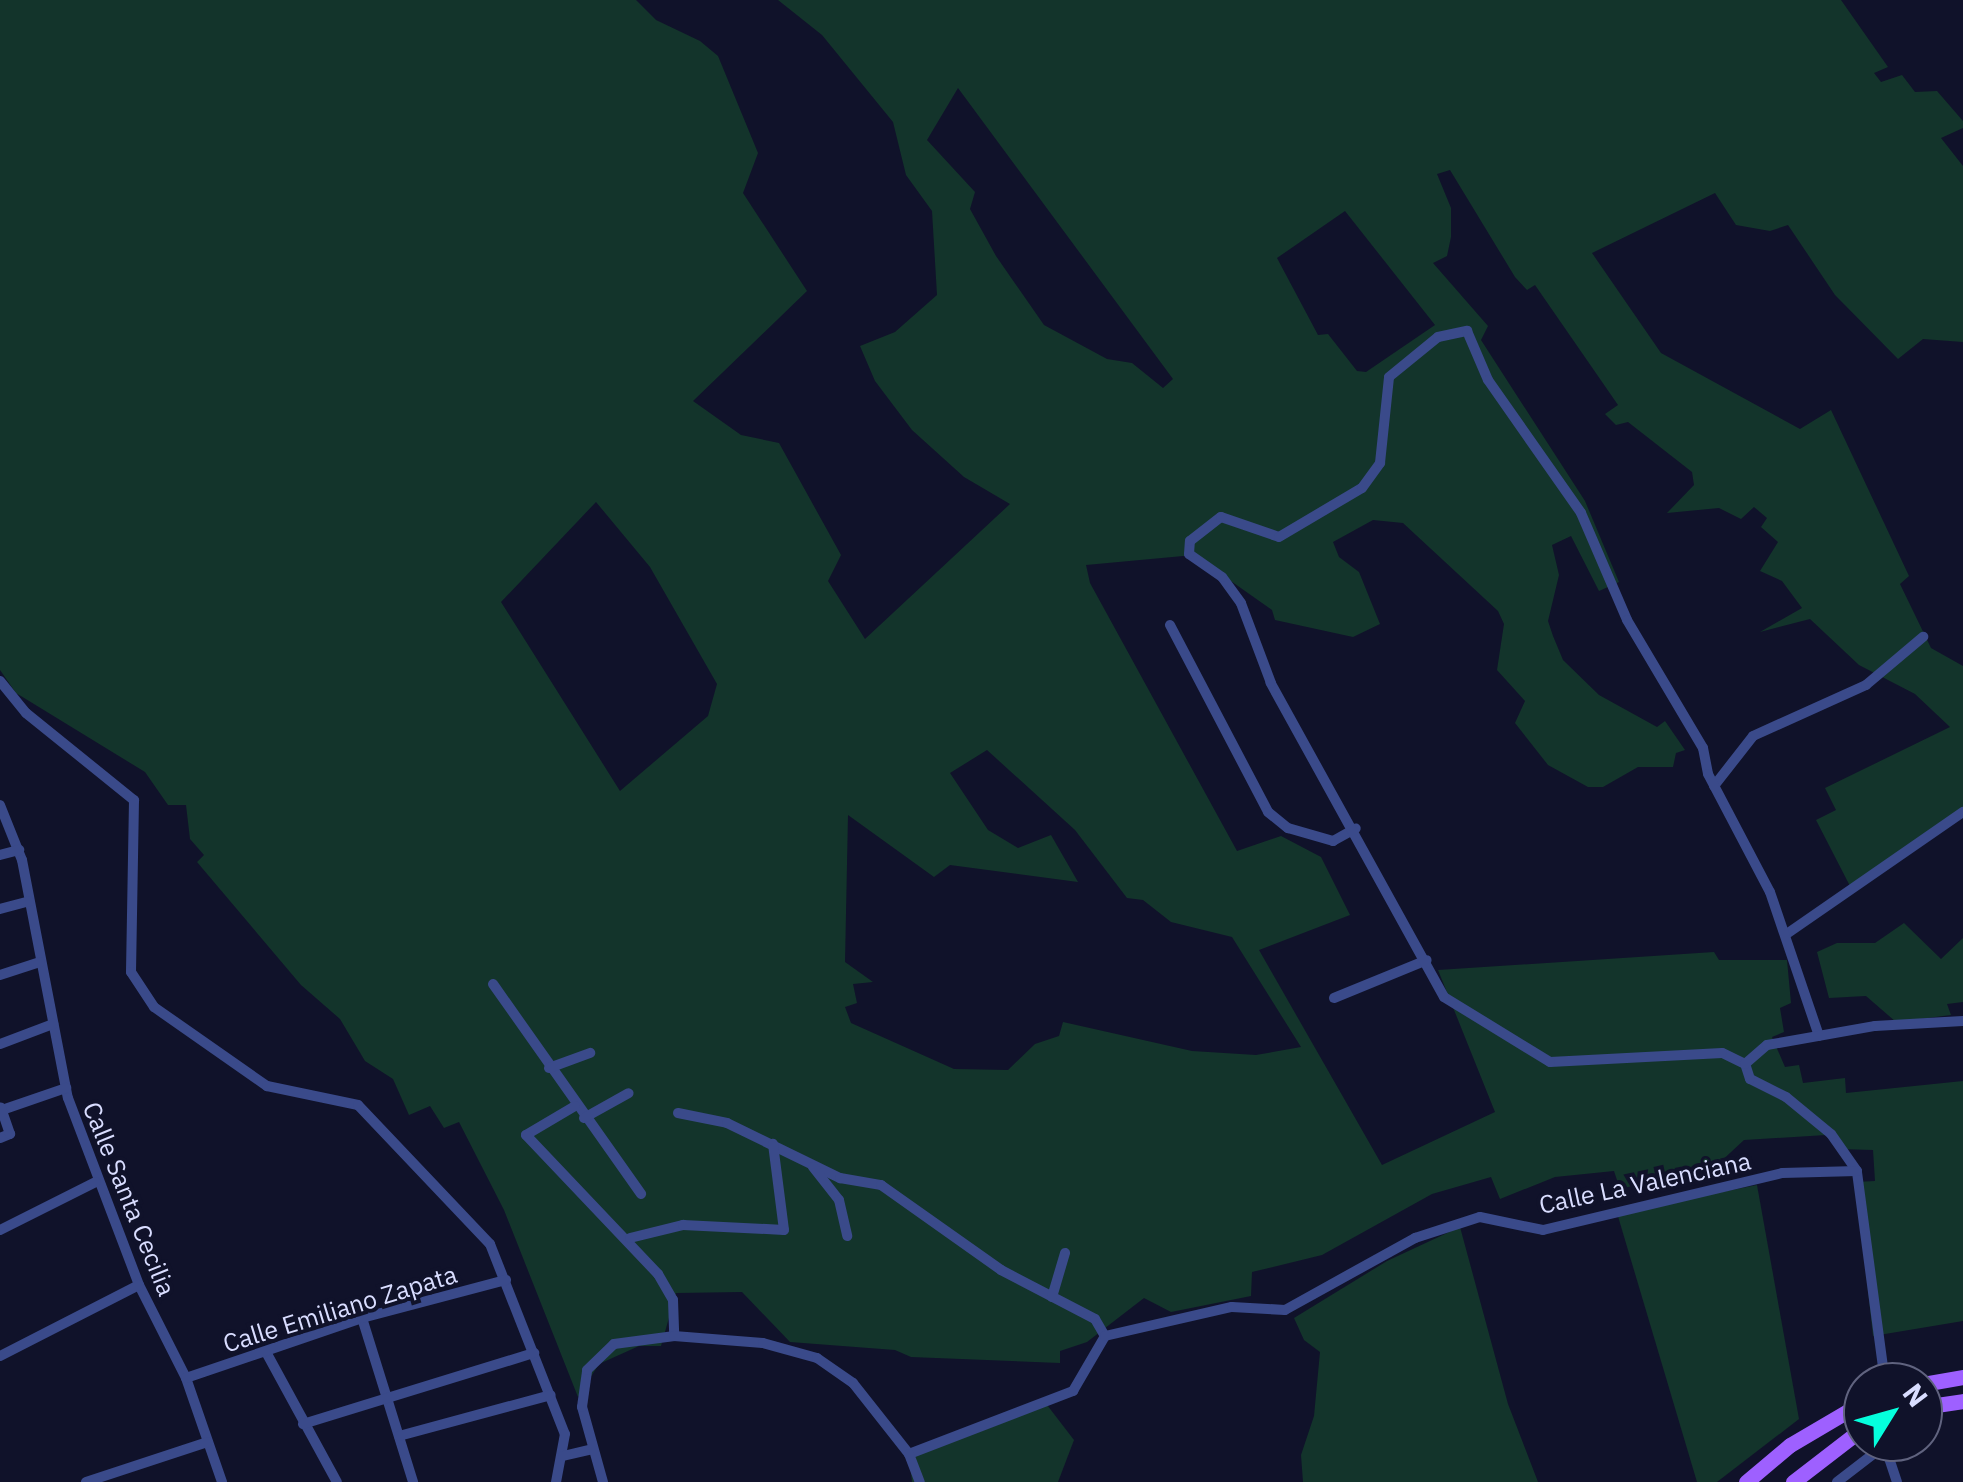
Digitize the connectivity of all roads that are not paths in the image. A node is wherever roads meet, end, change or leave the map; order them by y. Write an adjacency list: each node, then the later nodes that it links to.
1 (1170, 625): 7 (street)
2 (1923, 636): 4 (street)
3 (0, 681): 41 (street)
4 (1714, 786): 7 (street); 12 (street)
5 (0, 805): 8 (street, Calle Santa Cecilia)
6 (1963, 812): 12 (street)
7 (1356, 828): 13 (street)
8 (19, 850): 9 (street); 10 (street, Calle Santa Cecilia)
9 (0, 855)
10 (29, 901): 11 (street); 14 (street, Calle Santa Cecilia)
11 (0, 909)
12 (1788, 933): 20 (street)
13 (1427, 960): 17 (street); 23 (street)
14 (40, 962): 15 (street); 19 (street, Calle Santa Cecilia)
15 (0, 975)
16 (494, 984): 24 (street)
17 (1334, 998)
18 (1963, 1021): 20 (street)
19 (52, 1024): 21 (street); 25 (street, Calle Santa Cecilia)
20 (1819, 1036): 23 (street)
21 (0, 1044)
22 (590, 1053): 24 (street)
23 (1746, 1064): 34 (street)
24 (550, 1068): 27 (street)
25 (66, 1088): 28 (street); 35 (street, Calle Santa Cecilia)
26 (629, 1093): 30 (street)
27 (574, 1106): 30 (street); 39 (street)
28 (1, 1108): 31 (street)
29 (678, 1113): 32 (street)
30 (584, 1118): 36 (street)
31 (0, 1138)
32 (774, 1144): 33 (street); 39 (street)
33 (812, 1166): 38 (street); 43 (street)
34 (1857, 1171): 46 (street, Calle La Valenciana); 50 (street)
35 (96, 1182): 37 (street); 42 (street, Calle Santa Cecilia)
36 (641, 1194)
37 (0, 1230)
38 (847, 1236)
39 (630, 1238): 45 (street)
40 (1065, 1253): 43 (street)
41 (506, 1280): 44 (street, Calle Emiliano Zapata); 48 (street)
42 (139, 1284): 49 (street); 51 (street, Calle Santa Cecilia)
43 (1052, 1297): 46 (street)
44 (362, 1318): 47 (street, Calle Emiliano Zapata); 53 (street)
45 (674, 1336): 59 (street); 60 (street)
46 (1105, 1336): 60 (street)
47 (266, 1352): 51 (street, Calle Emiliano Zapata); 55 (street)
48 (534, 1353): 52 (street); 53 (street)
49 (0, 1356)
50 (1883, 1362)
51 (186, 1378): 57 (street, Calle Santa Cecilia)
52 (551, 1395): 56 (street); 61 (street)
53 (384, 1396): 55 (street); 56 (street)
54 (1843, 1414): 70 (main road)
55 (302, 1424): 65 (street)
56 (399, 1436): 66 (street)
57 (208, 1442): 63 (street); 64 (street, Calle Santa Cecilia)
58 (1843, 1443): 71 (main road)
59 (590, 1450): 61 (street); 68 (street)
60 (909, 1454): 69 (street)
61 (563, 1456): 67 (street)
62 (1862, 1462): 72 (street)
63 (86, 1482)
64 (222, 1482)
65 (336, 1482)
66 (413, 1482)
67 (556, 1482)
68 (603, 1482)
69 (920, 1482)
70 (1746, 1482)
71 (1793, 1482)
72 (1837, 1482)

